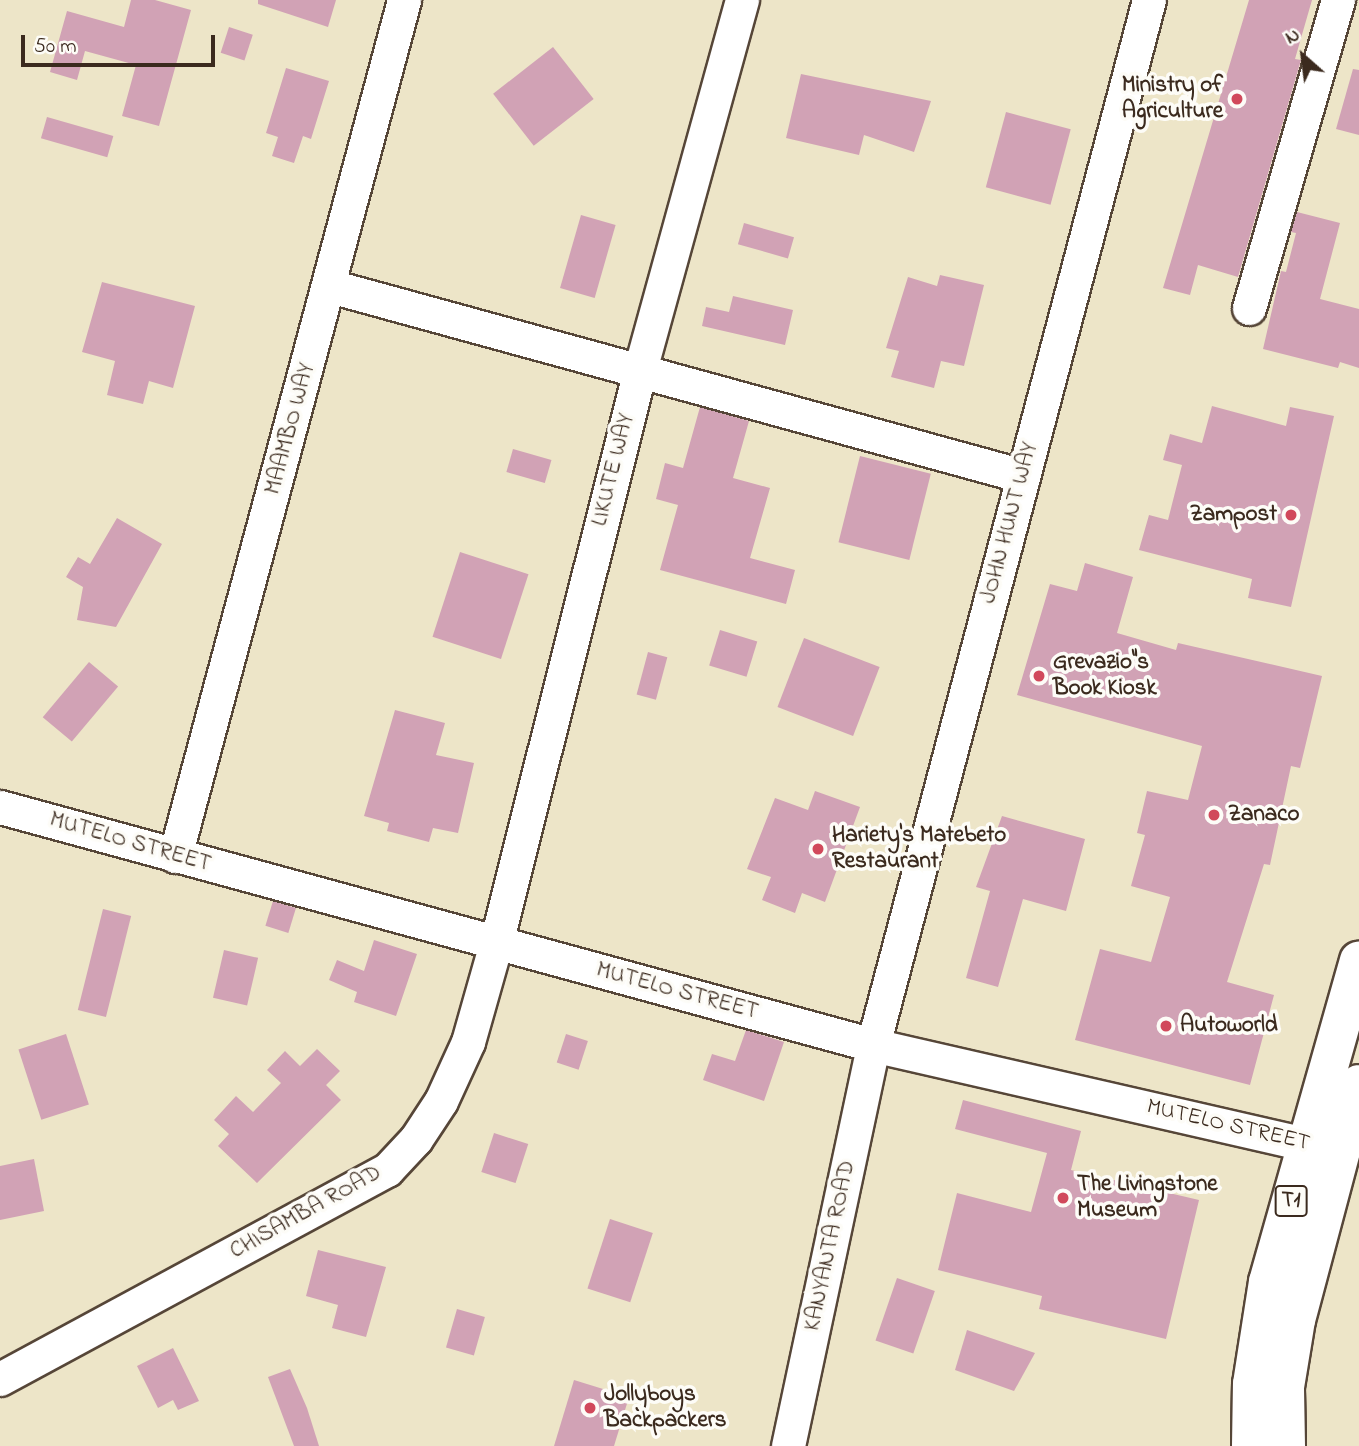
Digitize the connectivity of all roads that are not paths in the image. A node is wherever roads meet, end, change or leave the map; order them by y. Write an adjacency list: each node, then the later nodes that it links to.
1 (404, 0): 5 (street, MAAMBO WAY)
2 (742, 0): 7 (street, LIKUTE WAY)
3 (1149, 0): 8 (street, JOHN HUNT WAY)
4 (1338, 0): 6 (street)
5 (330, 286): 7 (street); 10 (street, MAAMBO WAY)
6 (1249, 308)
7 (640, 370): 8 (street); 11 (street, LIKUTE WAY)
8 (1023, 476): 13 (street, JOHN HUNT WAY)
9 (0, 807): 10 (street, MUTELO STREET)
10 (175, 856): 11 (street, MUTELO STREET)
11 (496, 943): 13 (street, MUTELO STREET); 16 (street, CHISAMBA ROAD)
12 (1359, 961): 15 (highway, T1)
13 (873, 1045): 15 (street, MUTELO STREET); 17 (street, KANYANTA ROAD)
14 (1359, 1084): 15 (highway, T1)
15 (1335, 1151): 18 (highway, T1); 19 (highway, T1)
16 (0, 1378)
17 (788, 1446)
18 (1251, 1446)
19 (1286, 1446)

